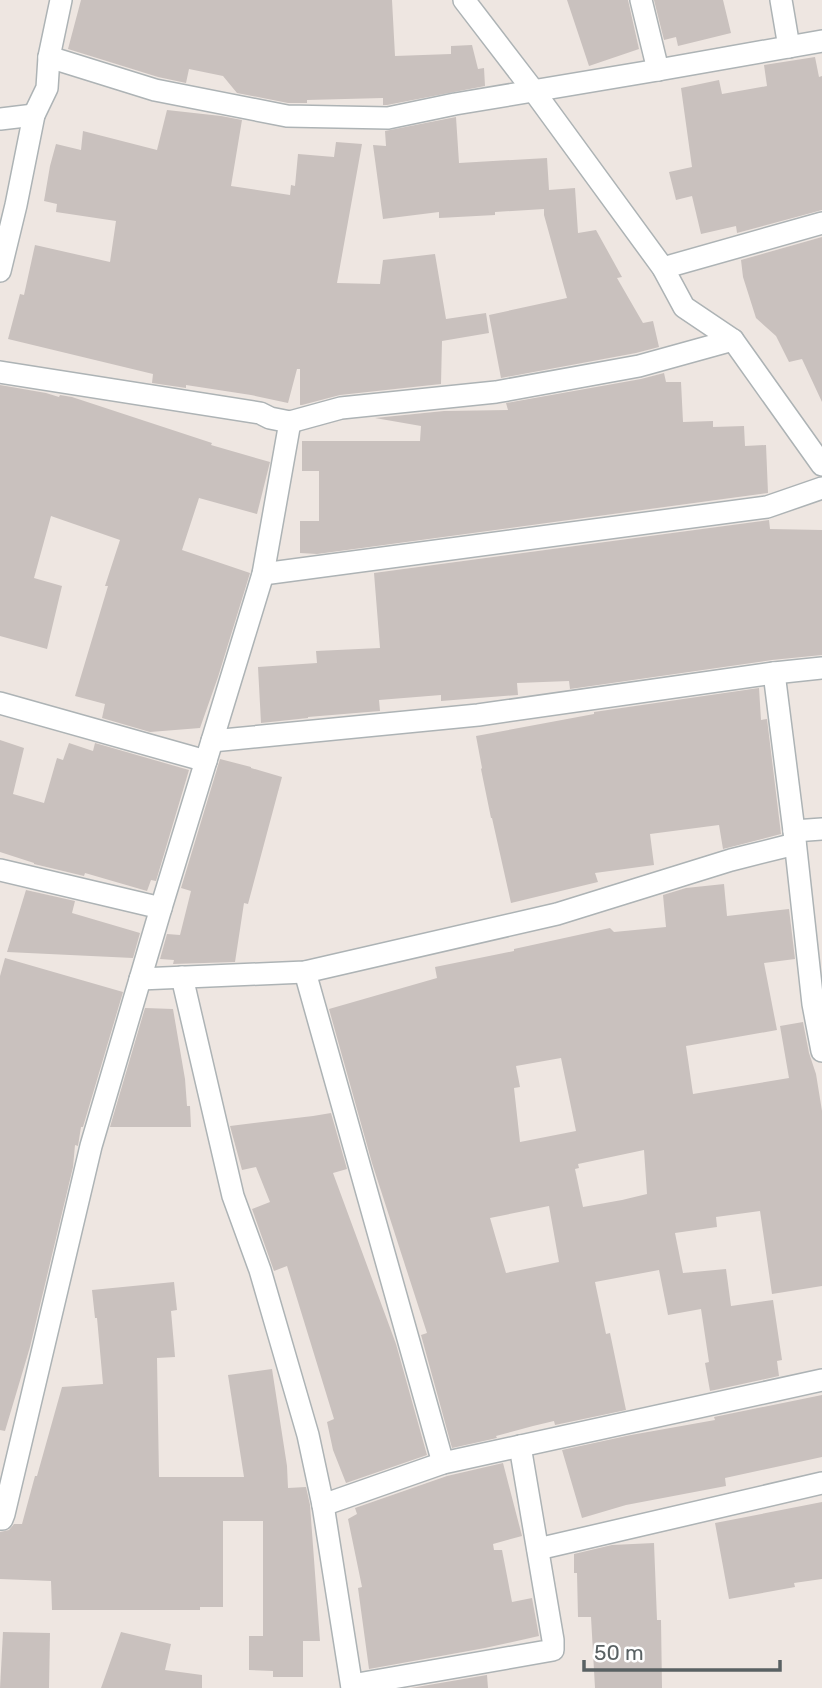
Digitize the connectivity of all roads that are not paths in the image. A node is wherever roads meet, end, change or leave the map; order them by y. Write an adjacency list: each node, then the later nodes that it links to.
1 (61, 0): 7 (street)
2 (464, 0): 9 (street)
3 (641, 0): 8 (street)
4 (781, 0): 6 (street)
5 (822, 41): 6 (street)
6 (789, 47): 8 (street)
7 (49, 57): 9 (street); 10 (street)
8 (658, 70): 9 (street)
9 (533, 90): 13 (street)
10 (34, 115): 11 (street); 14 (street)
11 (0, 119)
12 (822, 223): 13 (street)
13 (663, 268): 15 (street)
14 (0, 271)
15 (733, 340): 17 (street); 18 (street)
16 (0, 372): 17 (street)
17 (290, 422): 20 (street)
18 (822, 465)
19 (822, 488): 20 (street)
20 (263, 574): 24 (street)
21 (822, 668): 22 (street)
22 (774, 673): 24 (street); 26 (street)
23 (0, 703): 24 (street)
24 (209, 751): 28 (street)
25 (822, 829): 26 (street)
26 (795, 837): 29 (street); 32 (street)
27 (0, 870): 28 (street)
28 (160, 908): 31 (street)
29 (305, 972): 30 (street); 36 (street)
30 (181, 977): 31 (street); 38 (street)
31 (140, 979): 39 (street)
32 (818, 1004): 33 (street)
33 (822, 1051)
34 (822, 1380): 35 (street)
35 (520, 1446): 36 (street); 40 (street)
36 (443, 1463): 38 (street)
37 (822, 1483): 40 (street)
38 (323, 1505): 41 (street)
39 (0, 1519)
40 (538, 1549): 41 (street)
41 (352, 1686)

